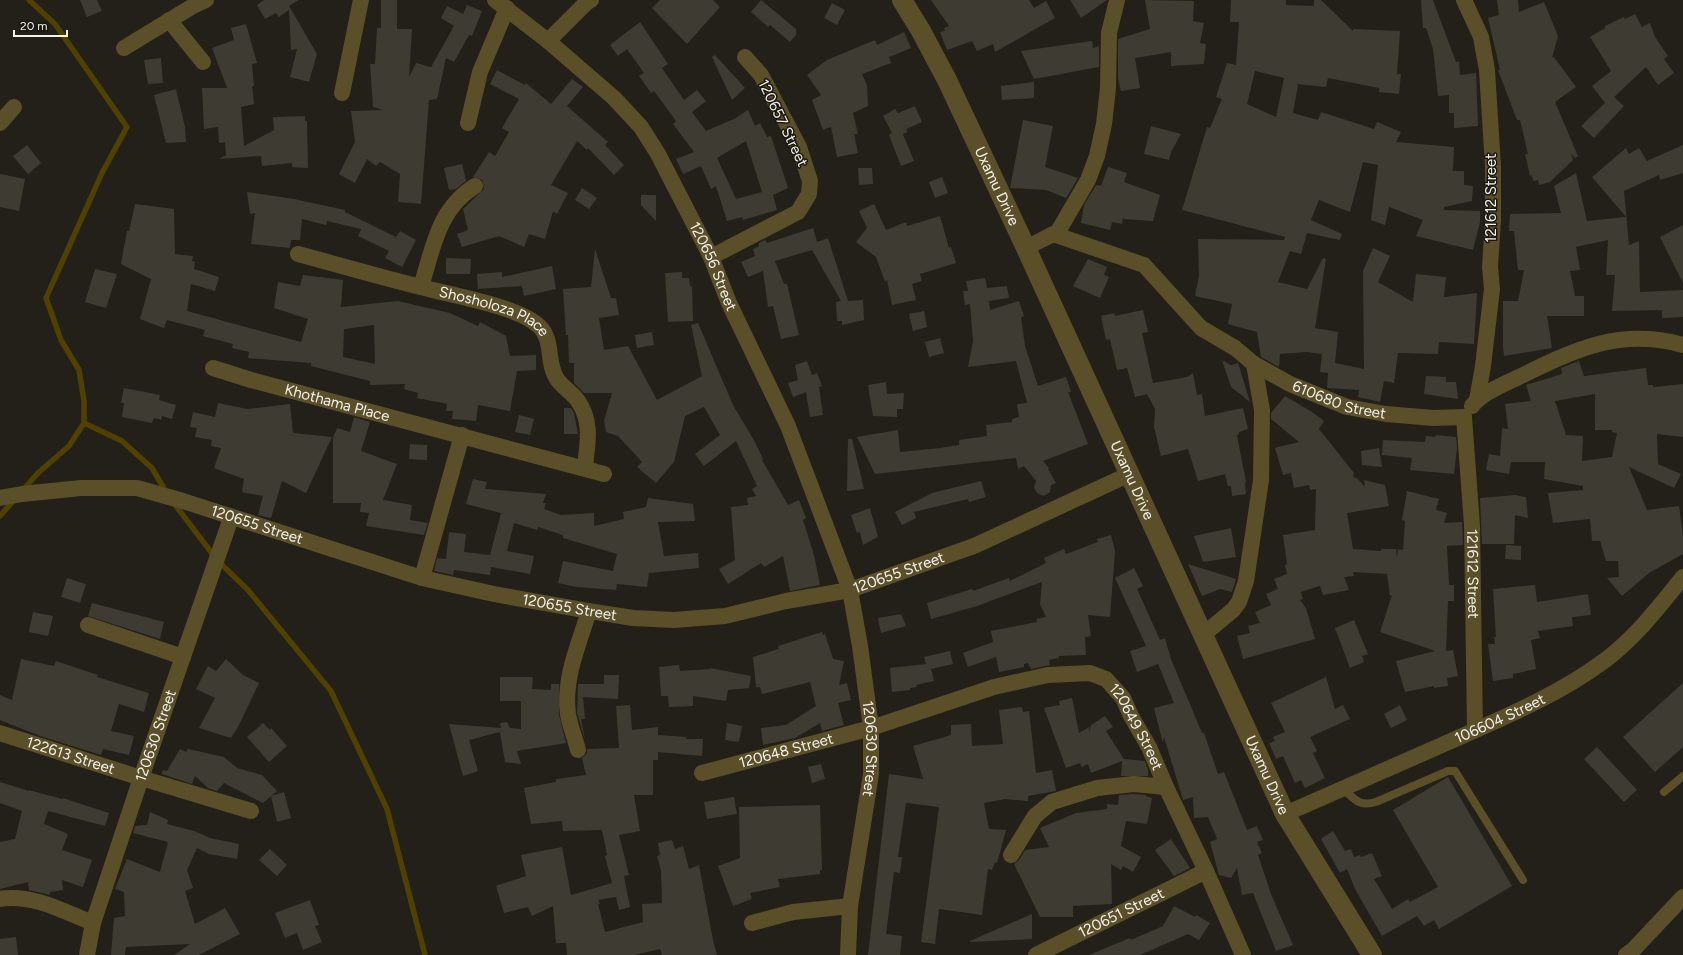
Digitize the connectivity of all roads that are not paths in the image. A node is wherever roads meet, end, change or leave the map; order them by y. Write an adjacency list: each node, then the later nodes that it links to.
1 (206, 0): 8 (street)
2 (361, 0): 13 (street)
3 (590, 0): 9 (street)
4 (902, 0): 19 (street, Uxamu Drive)
5 (1117, 0): 18 (street)
6 (1464, 0): 26 (street, 121612 Street)
7 (501, 4): 9 (street, 120656 Street); 15 (street)
8 (170, 20): 10 (street); 12 (street)
9 (548, 41): 21 (street, 120656 Street)
10 (124, 48)
11 (745, 57): 21 (street, 120657 Street)
12 (203, 62)
13 (342, 92)
14 (14, 107): 16 (street)
15 (468, 122)
16 (0, 123)
17 (476, 186): 22 (street)
18 (1056, 235): 19 (street); 24 (street, 610680 Street)
19 (1026, 248): 31 (street, Uxamu Drive)
20 (298, 254): 22 (street, Shosholoza Place)
21 (711, 257): 36 (street, 120656 Street)
22 (421, 287): 29 (street, Shosholoza Place)
23 (1683, 346): 26 (street)
24 (1254, 364): 27 (street, 610680 Street); 39 (street)
25 (213, 368): 28 (street, Khothama Place)
26 (1477, 400): 27 (street)
27 (1464, 417): 42 (street, 121612 Street)
28 (462, 435): 29 (street, Khothama Place); 34 (street)
29 (585, 468): 30 (street, Khothama Place)
30 (604, 474)
31 (1130, 474): 36 (street, 120655 Street); 39 (street, Uxamu Drive)
32 (0, 498): 33 (street, 120655 Street)
33 (231, 518): 34 (street, 120655 Street); 40 (street, 120630 Street)
34 (422, 578): 37 (street, 120655 Street)
35 (1682, 582): 42 (street, 106604 Street)
36 (850, 590): 37 (street, 120655 Street); 41 (street, 120630 Street)
37 (589, 611): 44 (street)
38 (88, 625): 40 (street)
39 (1204, 634): 52 (street, Uxamu Drive)
40 (182, 658): 47 (street, 120630 Street)
41 (871, 728): 45 (street, 120648 Street); 48 (street, 120649 Street); 58 (street, 120630 Street)
42 (1476, 730): 49 (street, 106604 Street)
43 (0, 733): 47 (street, 122613 Street)
44 (578, 750)
45 (702, 773)
46 (1683, 776): 50 (lane)
47 (141, 778): 51 (street, 122613 Street); 59 (street, 120630 Street)
48 (1166, 787): 53 (street); 54 (street, 120649 Street)
49 (1343, 789): 52 (street, 106604 Street); 55 (lane)
50 (1664, 792)
51 (251, 811)
52 (1285, 814): 66 (street, Uxamu Drive)
53 (1011, 855)
54 (1206, 871): 64 (street, 120651 Street); 65 (street, 120649 Street)
55 (1523, 880)
56 (1683, 897): 61 (street)
57 (0, 898): 59 (street)
58 (850, 906): 60 (street); 63 (street, 120630 Street)
59 (93, 923): 62 (street, 120630 Street)
60 (752, 923)
61 (1632, 953)
62 (87, 955)
63 (848, 955)
64 (1036, 955)
65 (1243, 955)
66 (1372, 955)

